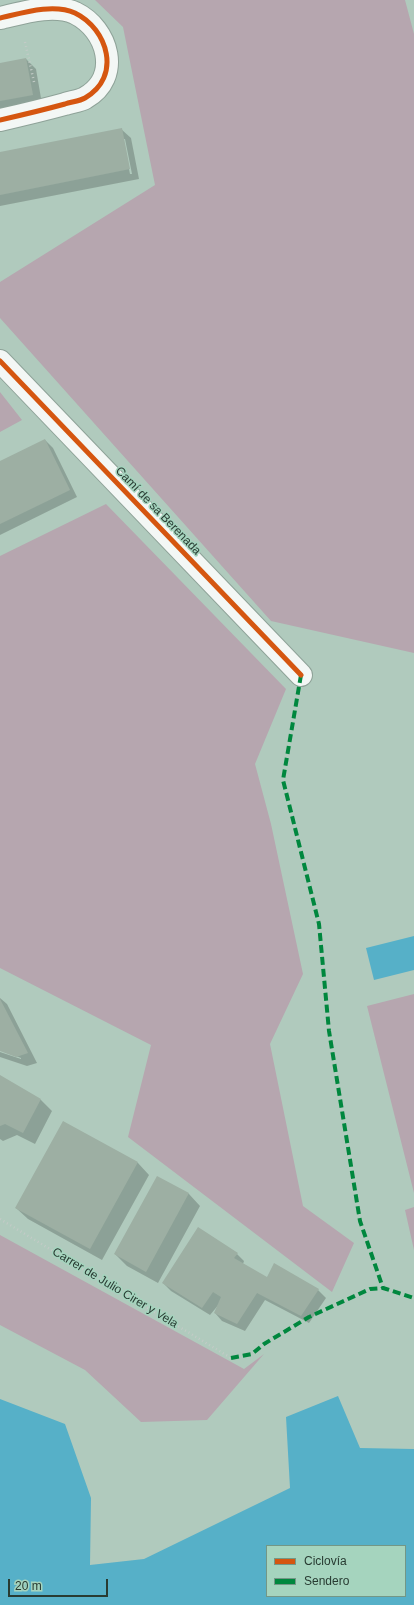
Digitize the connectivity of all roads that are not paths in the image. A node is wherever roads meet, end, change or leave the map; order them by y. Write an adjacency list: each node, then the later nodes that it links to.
1 (9, 16): 2 (street)
2 (0, 120)
3 (0, 361): 4 (street, Camí de sa Berenada)
4 (301, 675)

